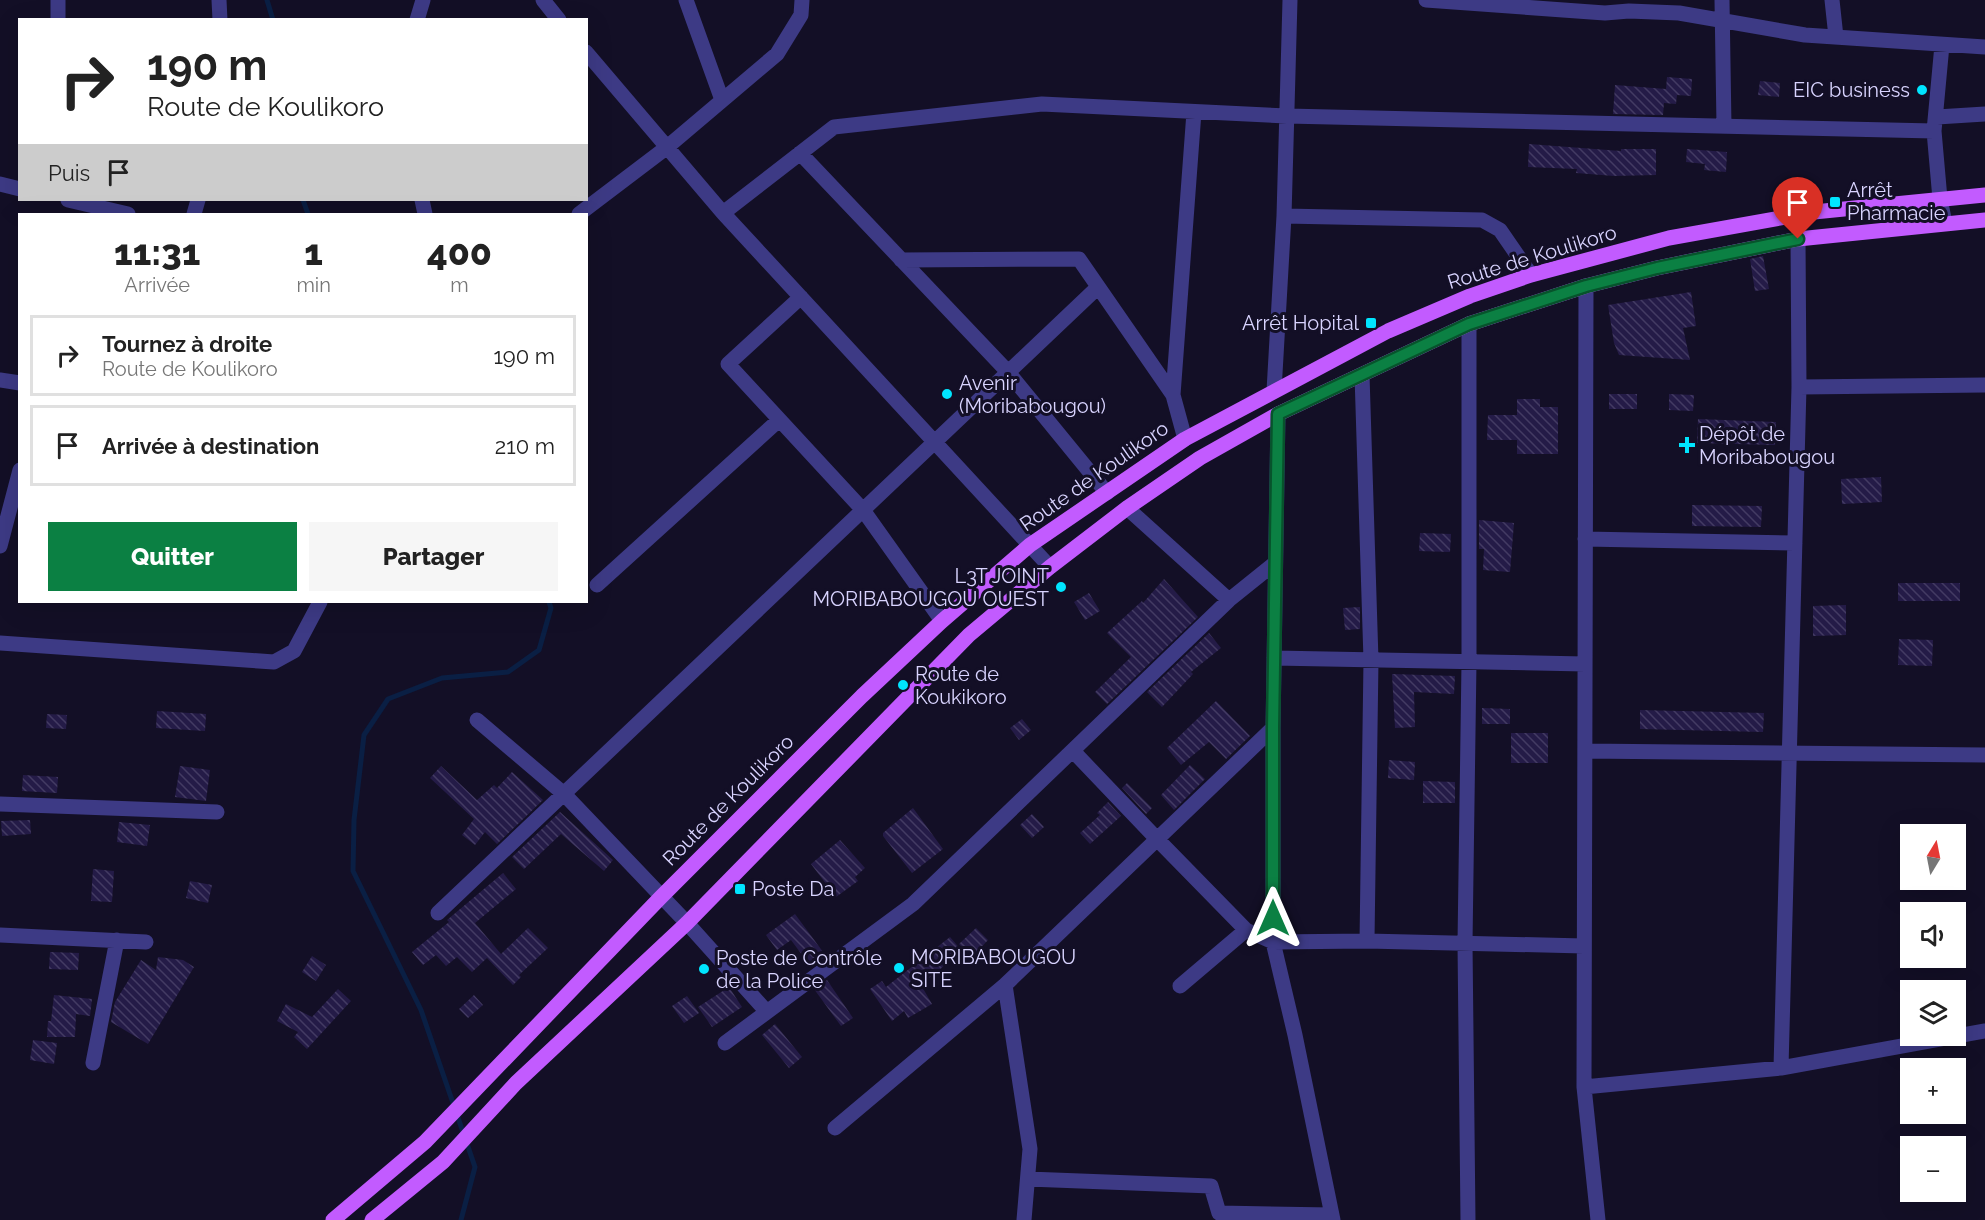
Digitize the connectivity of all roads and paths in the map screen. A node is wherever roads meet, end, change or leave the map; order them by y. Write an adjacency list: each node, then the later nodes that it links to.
1 (58, 0): 12 (street)
2 (219, 0): 13 (street)
3 (423, 0): 14 (street)
4 (543, 0): 15 (street)
5 (686, 0): 21 (street)
6 (802, 0): 21 (street)
7 (1290, 0): 24 (street)
8 (1426, 0): 11 (street)
9 (1722, 0): 16 (street)
10 (1832, 0): 17 (street)
11 (1604, 6): 16 (street)
12 (58, 18)
13 (220, 18)
14 (418, 18)
15 (557, 18)
16 (1723, 22): 17 (street); 26 (street)
17 (1836, 37): 18 (street)
18 (1942, 45): 19 (street); 25 (street)
19 (1985, 47)
20 (588, 54): 27 (street)
21 (722, 100): 27 (street)
22 (1194, 112): 24 (street); 28 (street); 55 (street)
23 (1985, 114): 25 (street)
24 (1287, 116): 26 (street); 38 (street)
25 (1936, 124): 26 (street); 32 (street)
26 (1724, 126)
27 (666, 147): 36 (street); 37 (street)
28 (800, 153): 37 (street); 42 (street)
29 (0, 184): 30 (street)
30 (18, 188)
31 (1985, 195): 32 (main road, Route de Koulikoro)
32 (1940, 199): 40 (street); 43 (main road, Route de Koulikoro)
33 (70, 201): 34 (street)
34 (87, 209): 35 (street)
35 (120, 213)
36 (580, 213)
37 (723, 213): 46 (street)
38 (1284, 216): 43 (street); 54 (street)
39 (1985, 220): 40 (main road)
40 (1946, 223): 41 (main road)
41 (1798, 239): 44 (main road); 53 (street)
42 (901, 260): 45 (street); 48 (street)
43 (1531, 275): 54 (main road, Route de Koulikoro)
44 (1586, 286): 47 (main road); 65 (street)
45 (1097, 288): 48 (street); 55 (street)
46 (801, 297): 57 (street); 59 (street)
47 (1469, 324): 49 (main road); 78 (street)
48 (1008, 372): 59 (street); 61 (street)
49 (1362, 375): 56 (main road); 77 (street)
50 (0, 380): 51 (street)
51 (18, 383)
52 (1985, 385): 53 (street)
53 (1799, 387): 66 (street)
54 (1274, 391): 58 (main road, Route de Koulikoro)
55 (1173, 395): 58 (street)
56 (1278, 414): 63 (main road); 69 (street)
57 (779, 420): 64 (street); 71 (street)
58 (1185, 439): 61 (main road, Route de Koulikoro)
59 (935, 441): 64 (street); 67 (street)
60 (18, 478): 62 (street)
61 (1107, 493): 67 (main road, Route de Koulikoro)
62 (10, 508): 68 (street)
63 (1127, 508): 70 (main road); 72 (street)
64 (863, 510): 74 (street); 86 (street)
65 (1585, 539): 66 (street); 79 (street)
66 (1795, 543): 84 (street)
67 (1030, 545): 70 (street); 74 (main road, Route de Koulikoro)
68 (0, 546)
69 (1275, 563): 72 (street); 76 (street)
70 (1050, 567): 92 (main road)
71 (597, 585)
72 (1229, 600): 82 (street)
73 (319, 603): 75 (street)
74 (942, 621): 90 (main road, Route de Koulikoro)
75 (0, 643)
76 (1274, 658): 77 (street); 81 (street)
77 (1371, 660): 78 (street); 96 (street)
78 (1469, 662): 79 (street); 99 (street)
79 (1585, 664): 83 (street)
80 (477, 720): 86 (street)
81 (1273, 728): 89 (street); 98 (street)
82 (1073, 751): 89 (street); 103 (street)
83 (1585, 751): 84 (street); 100 (street)
84 (1789, 753): 85 (street); 107 (street)
85 (1985, 755)
86 (564, 794): 90 (street); 91 (street)
87 (0, 804): 88 (street)
88 (217, 812)
89 (1156, 839): 93 (street); 101 (street)
90 (661, 897): 92 (street); 112 (main road, Route de Koulikoro)
91 (438, 913)
92 (687, 923): 103 (street); 113 (main road)
93 (1246, 930): 98 (street); 102 (street)
94 (0, 936): 95 (street)
95 (117, 940): 97 (street); 106 (street)
96 (1367, 941): 98 (street); 99 (street)
97 (146, 942)
98 (1273, 942): 111 (street)
99 (1465, 943): 100 (street); 115 (street)
100 (1584, 946): 108 (street)
101 (1005, 985): 109 (street); 110 (street)
102 (1180, 986)
103 (767, 1012): 105 (street)
104 (1985, 1031): 107 (street)
105 (725, 1043)
106 (93, 1063)
107 (1781, 1068): 108 (street)
108 (1584, 1087): 116 (street)
109 (836, 1128)
110 (1028, 1179): 111 (street); 114 (street)
111 (1332, 1218)
112 (333, 1220)
113 (372, 1220)
114 (1024, 1220)
115 (1468, 1220)
116 (1598, 1220)

